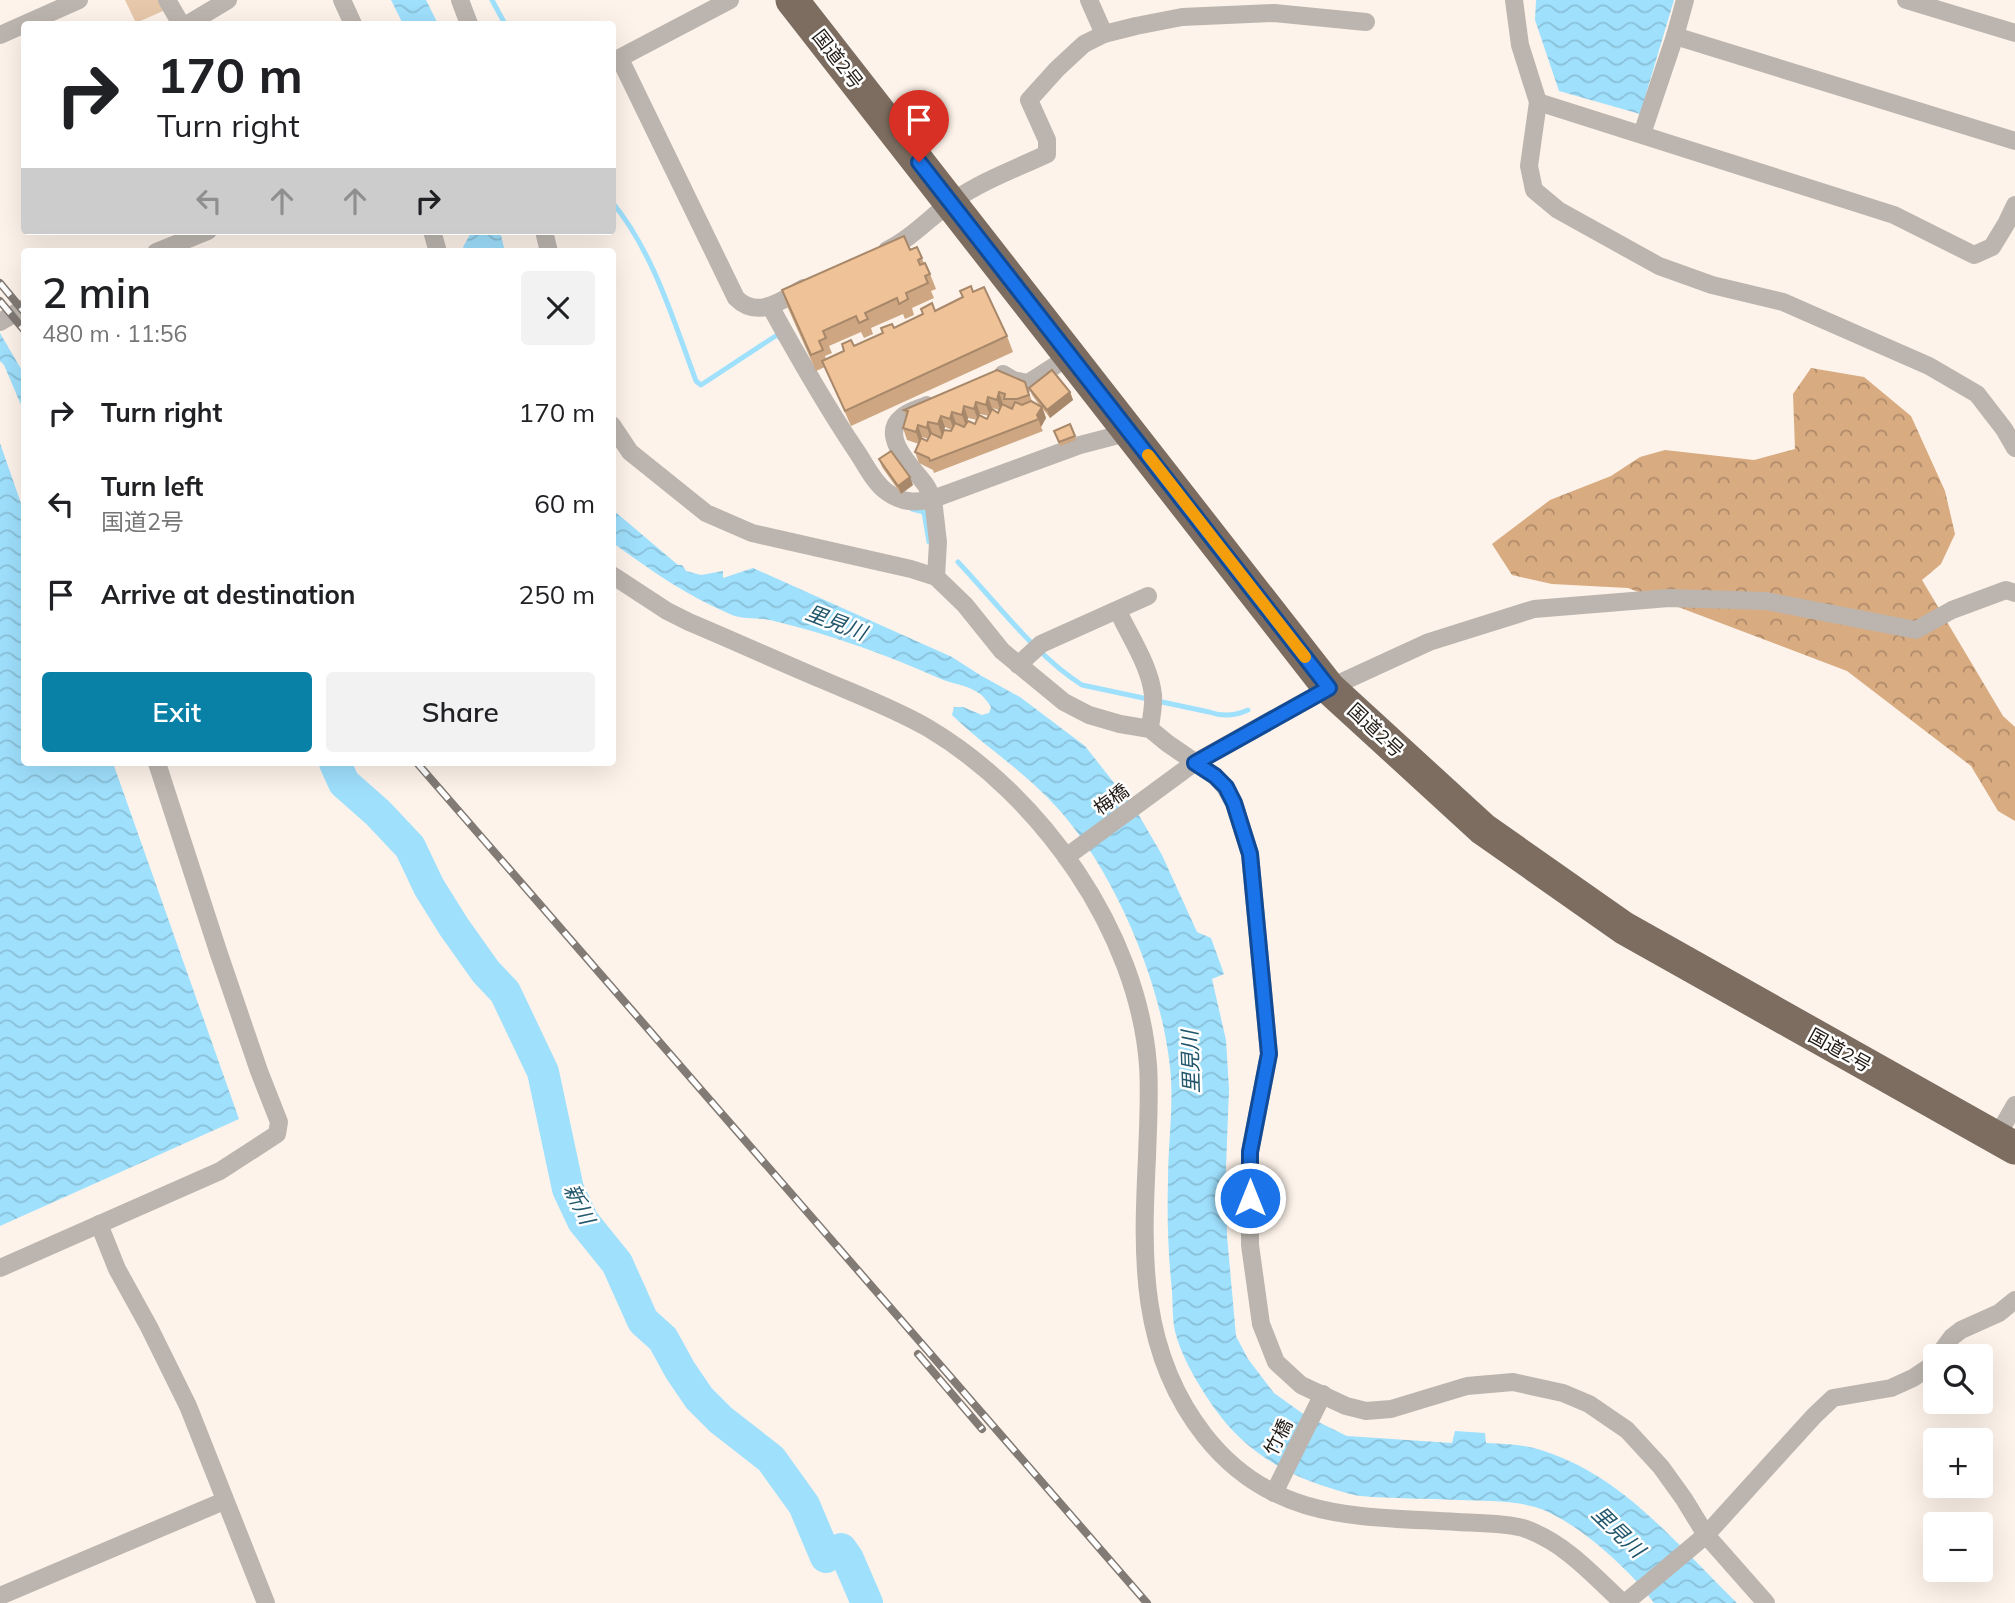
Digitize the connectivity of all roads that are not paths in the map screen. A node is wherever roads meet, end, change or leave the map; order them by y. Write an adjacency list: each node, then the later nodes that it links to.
1 (79, 0): 12 (street)
2 (167, 0): 13 (street)
3 (228, 0): 14 (street)
4 (342, 0): 15 (street)
5 (460, 0): 16 (street)
6 (730, 0): 23 (street)
7 (792, 0): 27 (highway, 国道2号)
8 (1089, 0): 20 (street)
9 (1514, 0): 24 (street)
10 (1685, 0): 22 (street)
11 (1906, 0): 19 (street)
12 (32, 21)
13 (178, 21)
14 (193, 21)
15 (351, 21)
16 (468, 21)
17 (1366, 22): 20 (street)
18 (21, 26): 21 (street)
19 (2015, 33)
20 (1104, 34): 27 (street)
21 (0, 35)
22 (1675, 36): 25 (street); 26 (street)
23 (616, 60): 34 (street)
24 (1538, 102): 25 (street); 42 (street)
25 (1642, 134): 29 (street)
26 (2015, 141)
27 (950, 203): 32 (street); 37 (highway, 国道2号)
28 (2015, 205): 29 (street)
29 (2011, 225)
30 (198, 235): 31 (street)
31 (166, 248)
32 (870, 257)
33 (814, 284): 34 (street)
34 (770, 306): 43 (street)
35 (21, 309): 36 (street)
36 (1, 322)
37 (1070, 356): 38 (street); 41 (highway, 国道2号)
38 (988, 377)
39 (938, 400): 43 (street)
40 (616, 431): 44 (street)
41 (1130, 432): 43 (street); 50 (highway, 国道2号)
42 (2015, 448)
43 (933, 499): 44 (street)
44 (936, 577): 49 (street)
45 (616, 578): 54 (street)
46 (2015, 593): 50 (street, 梅橋)
47 (1149, 596): 48 (street)
48 (1118, 611): 49 (street); 51 (street)
49 (1018, 665): 51 (street)
50 (1329, 688): 53 (street, 梅橋); 56 (highway, 国道2号)
51 (1150, 729): 53 (street)
52 (158, 766): 57 (street)
53 (1187, 768): 54 (street, 梅橋); 62 (street)
54 (1068, 855): 63 (street)
55 (2015, 1105): 56 (street)
56 (2005, 1143)
57 (99, 1224): 58 (street); 64 (street)
58 (0, 1268)
59 (2015, 1300): 60 (street)
60 (1947, 1344)
61 (1923, 1371): 65 (street)
62 (1320, 1400): 63 (street, 竹橋); 65 (street)
63 (1276, 1490): 68 (street)
64 (224, 1501): 66 (street); 67 (street)
65 (1702, 1538): 68 (street); 69 (street)
66 (0, 1596)
67 (267, 1603)
68 (1624, 1603)
69 (1766, 1603)

